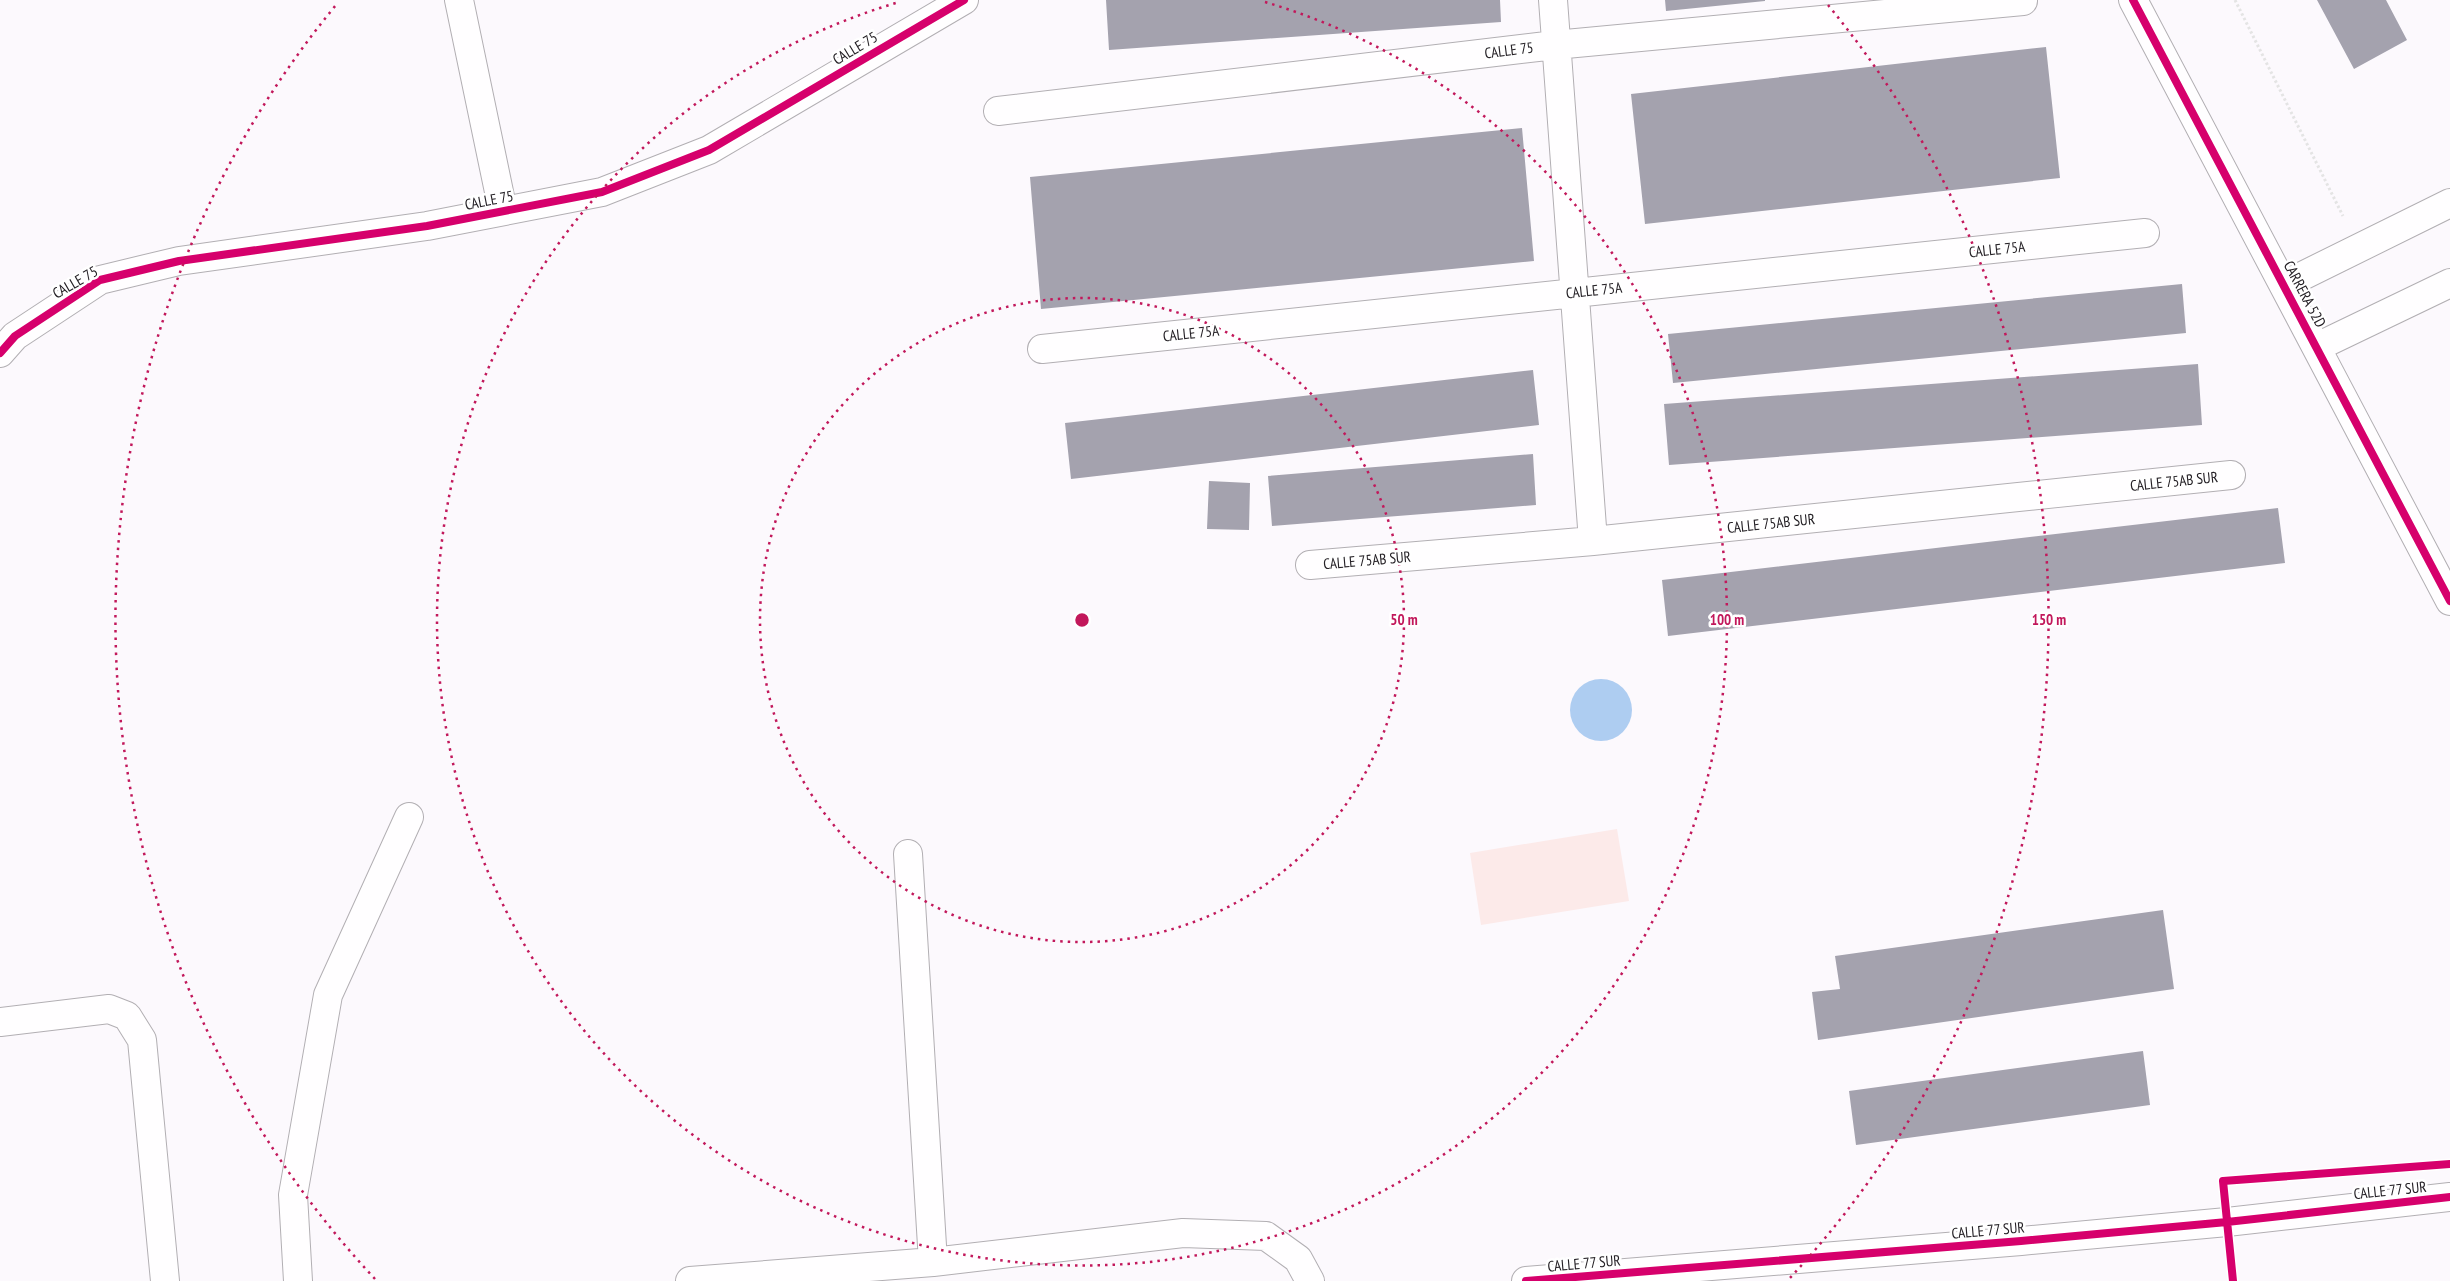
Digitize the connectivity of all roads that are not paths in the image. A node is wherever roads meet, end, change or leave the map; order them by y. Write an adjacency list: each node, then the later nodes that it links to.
1 (459, 0): 9 (street)
2 (964, 0): 9 (street, CALLE 75)
3 (1553, 0): 6 (street)
4 (2133, 0): 12 (street, CARRERA 52D)
5 (2023, 1): 6 (street, CALLE 75)
6 (1555, 45): 7 (street, CALLE 75); 13 (street)
7 (998, 111)
8 (2450, 203): 12 (street)
9 (503, 211): 16 (street, CALLE 75)
10 (2145, 233): 13 (street, CALLE 75A)
11 (2450, 283): 14 (street)
12 (2284, 285): 14 (street, CARRERA 52D)
13 (1574, 292): 15 (street, CALLE 75A); 18 (street)
14 (2317, 347): 20 (street, CARRERA 52D)
15 (1042, 349)
16 (0, 354)
17 (2231, 474): 18 (street, CALLE 75AB SUR)
18 (1594, 541): 19 (street, CALLE 75AB SUR)
19 (1310, 565)
20 (2450, 601)
21 (409, 817): 27 (street)
22 (908, 854): 25 (street)
23 (0, 1022): 26 (street)
24 (2450, 1197): 30 (street, CALLE 77 SUR)
25 (933, 1262): 28 (street); 29 (street)
26 (165, 1281)
27 (298, 1281)
28 (690, 1281)
29 (1310, 1281)
30 (1526, 1281)

